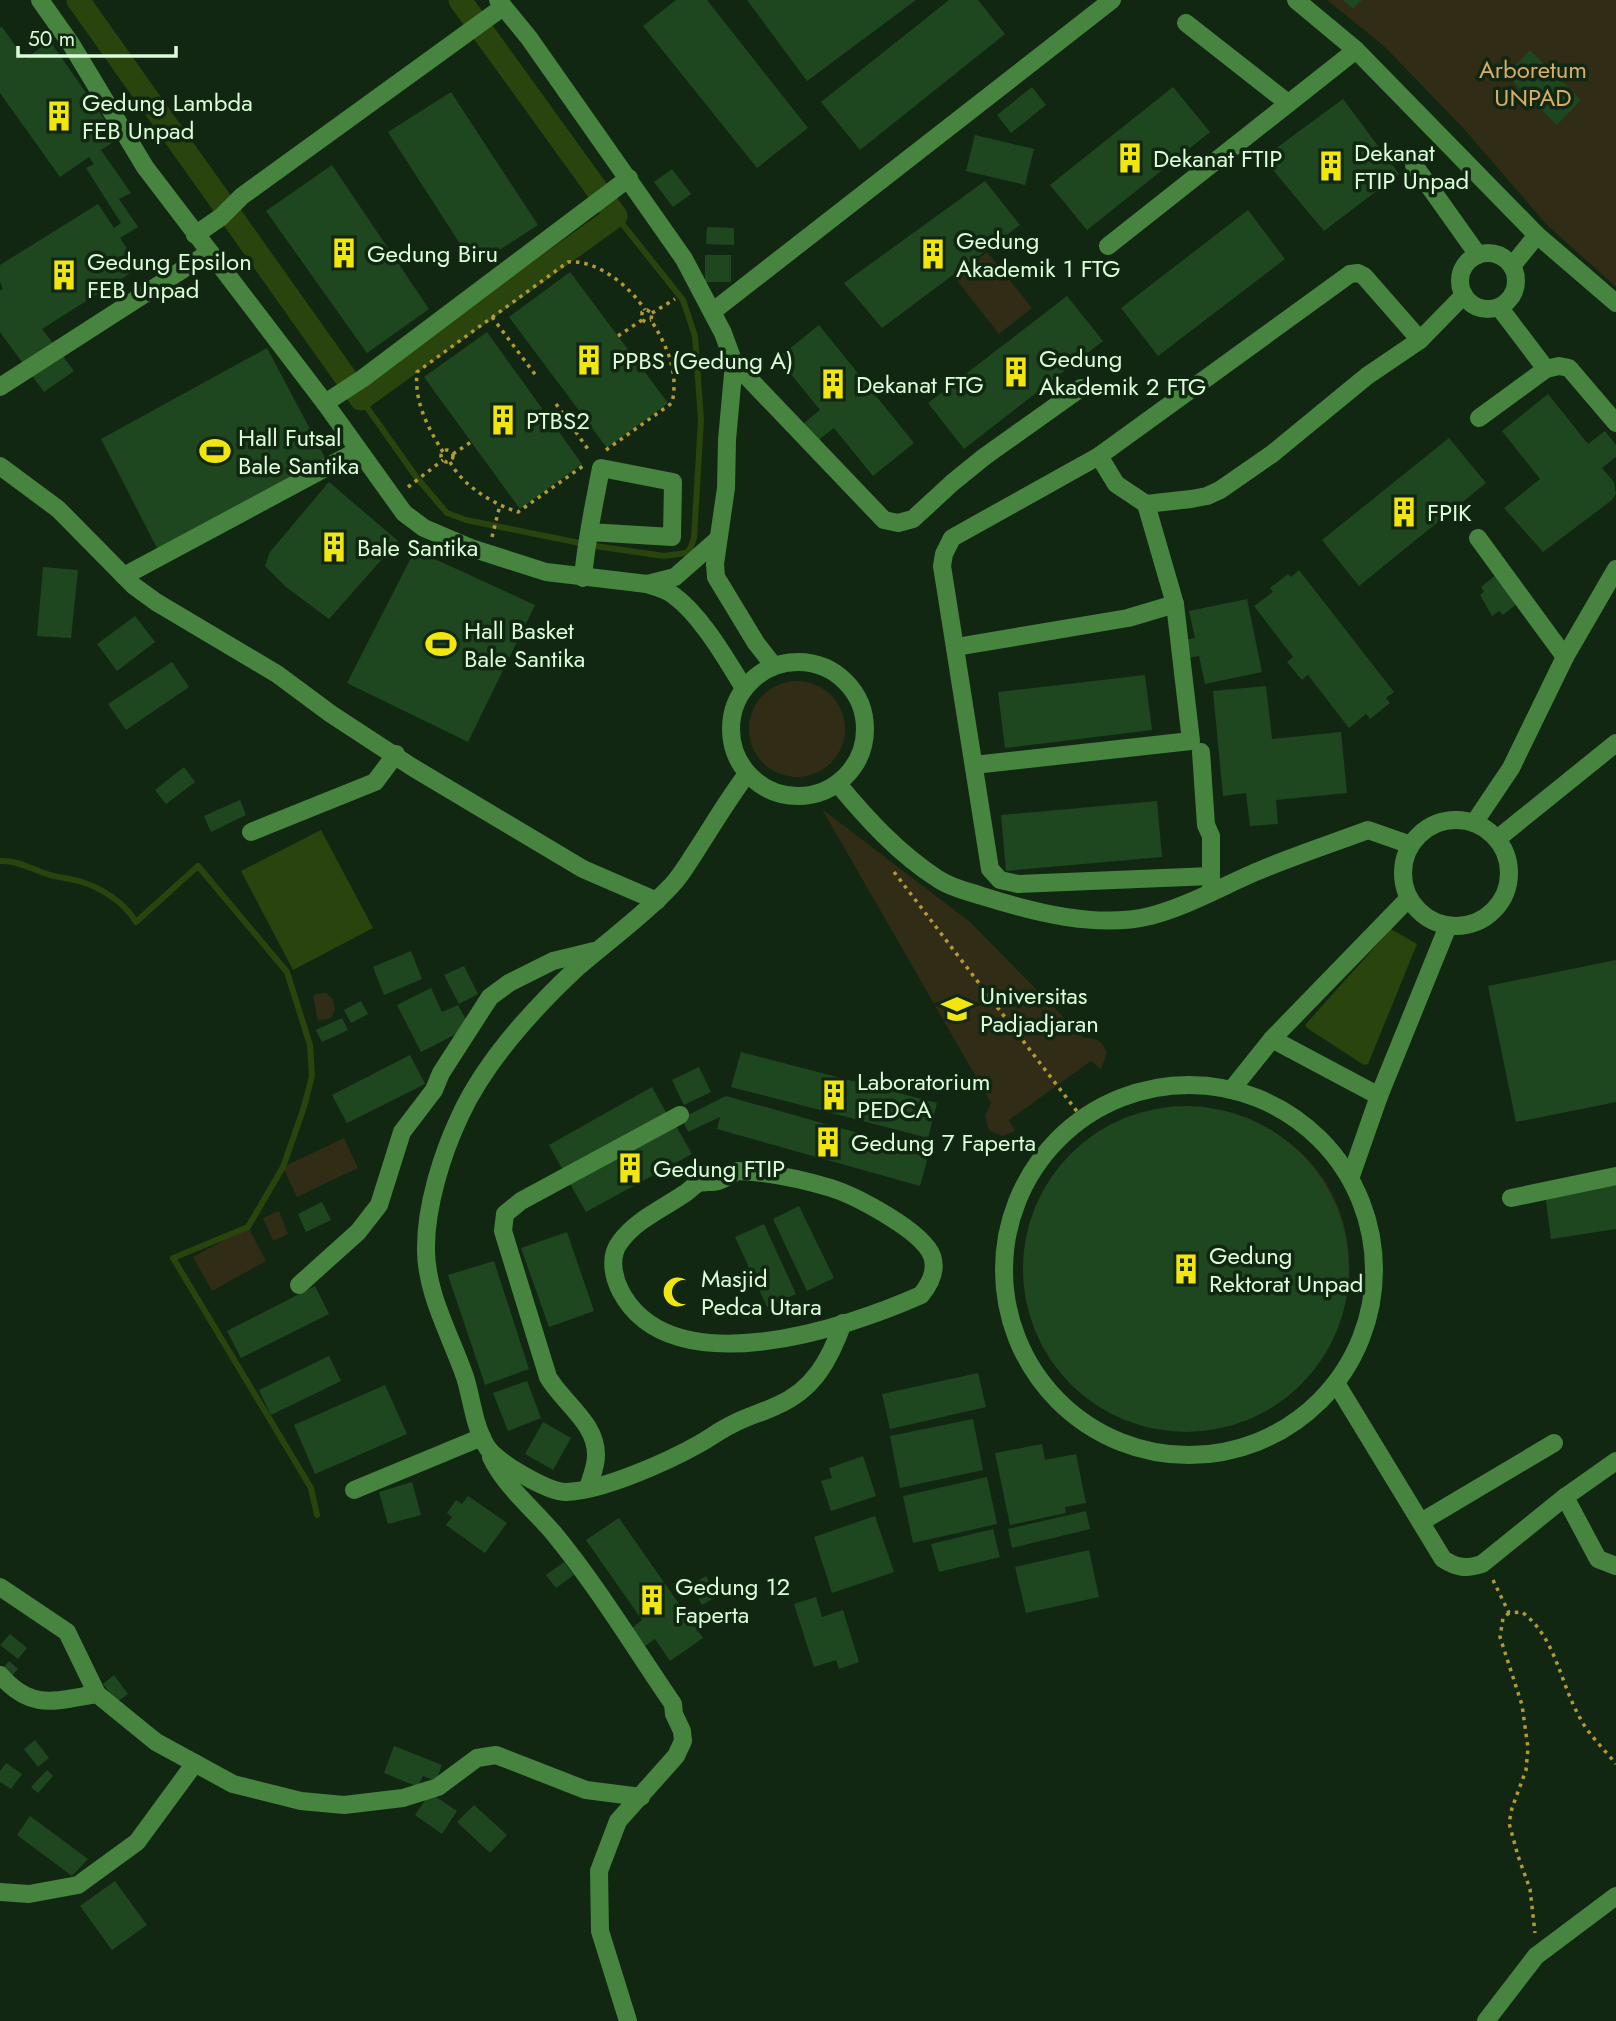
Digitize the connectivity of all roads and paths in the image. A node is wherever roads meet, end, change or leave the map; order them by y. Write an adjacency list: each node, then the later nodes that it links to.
1 (40, 0): 10 (street)
2 (1112, 0): 21 (street)
3 (1296, 0): 6 (street)
4 (499, 6): 9 (street); 10 (street)
5 (1186, 23): 7 (street)
6 (1356, 50): 7 (street); 11 (street)
7 (1288, 103): 12 (street)
8 (1414, 165): 14 (street)
9 (623, 182): 21 (street); 33 (street)
10 (195, 235): 13 (street)
11 (1537, 235): 15 (street); 18 (street)
12 (1108, 246)
13 (210, 252): 31 (street); 33 (street)
14 (1478, 255): 15 (street); 16 (street)
15 (1513, 266): 19 (street)
16 (1464, 295): 19 (street); 27 (street)
17 (674, 299): 22 (path)
18 (1616, 303)
19 (1499, 307): 29 (street)
20 (645, 310): 22 (path); 23 (path); 24 (path)
21 (712, 312): 28 (street)
22 (652, 313): 25 (path)
23 (492, 317): 30 (path); 39 (path)
24 (642, 320): 25 (path); 26 (path)
25 (651, 320): 44 (path)
26 (618, 336)
27 (1420, 340): 41 (street); 47 (street)
28 (734, 363): 32 (street); 51 (street)
29 (1546, 369): 35 (street); 36 (street)
30 (537, 377)
31 (0, 387)
32 (1081, 388)
33 (326, 403): 38 (street)
34 (556, 404): 44 (path)
35 (1479, 418)
36 (1616, 423)
37 (471, 442): 40 (path)
38 (358, 451): 46 (street); 54 (street)
39 (443, 452): 40 (path); 42 (path)
40 (453, 454): 43 (path)
41 (1099, 456): 47 (street); 58 (street)
42 (443, 460): 43 (path); 46 (path)
43 (450, 462): 48 (path)
44 (598, 463): 48 (path); 50 (street); 50 (street)
45 (0, 466): 54 (street)
46 (393, 500): 52 (street)
47 (1146, 504): 57 (street)
48 (500, 505): 52 (path)
49 (1478, 538): 59 (street)
50 (587, 540): 55 (street)
51 (718, 540): 56 (street); 60 (street)
52 (487, 554): 55 (street)
53 (1615, 572): 59 (street)
54 (124, 576): 64 (street)
55 (583, 578): 56 (street)
56 (647, 584): 61 (street)
57 (1175, 604): 58 (street); 65 (street)
58 (956, 647): 65 (street)
59 (1565, 657): 68 (street)
60 (774, 666): 61 (street); 67 (street)
61 (744, 688): 66 (street)
62 (1616, 743): 70 (street)
63 (1201, 752): 73 (street)
64 (396, 754): 69 (street); 75 (street)
65 (974, 765): 73 (street)
66 (747, 774): 67 (street); 75 (street)
67 (838, 783): 73 (street)
68 (1474, 822): 70 (street); 71 (street)
69 (251, 832)
70 (1497, 839): 76 (street)
71 (1410, 845): 73 (street); 74 (street)
72 (889, 866): 82 (path)
73 (1211, 883)
74 (1409, 898): 76 (street); 78 (street)
75 (657, 901): 77 (street)
76 (1448, 926): 80 (street)
77 (600, 949): 86 (street); 90 (street)
78 (1272, 1039): 79 (street); 80 (street)
79 (1232, 1089): 82 (street); 83 (street)
80 (1379, 1096): 83 (street)
81 (680, 1115): 92 (street)
82 (1082, 1118): 88 (street)
83 (1351, 1175): 88 (street)
84 (1616, 1175): 85 (street)
85 (1511, 1198)
86 (299, 1284)
87 (843, 1323): 87 (street); 92 (street)
88 (1336, 1383): 95 (street)
89 (1554, 1443): 95 (street)
90 (485, 1444): 92 (street); 93 (street); 104 (street)
91 (1616, 1461): 94 (street)
92 (588, 1488)
93 (354, 1490)
94 (1565, 1497): 96 (street); 97 (street)
95 (1421, 1522): 96 (street)
96 (1482, 1564): 99 (path)
97 (1616, 1566)
98 (0, 1587): 101 (street)
99 (1509, 1613): 103 (path); 107 (path)
100 (0, 1675): 101 (street)
101 (97, 1694): 102 (street)
102 (195, 1763): 104 (street); 105 (street)
103 (1616, 1764)
104 (641, 1797): 108 (street)
105 (0, 1892)
106 (1616, 1896): 107 (street)
107 (1536, 1956): 109 (street)
108 (628, 2021)
109 (1486, 2021)

